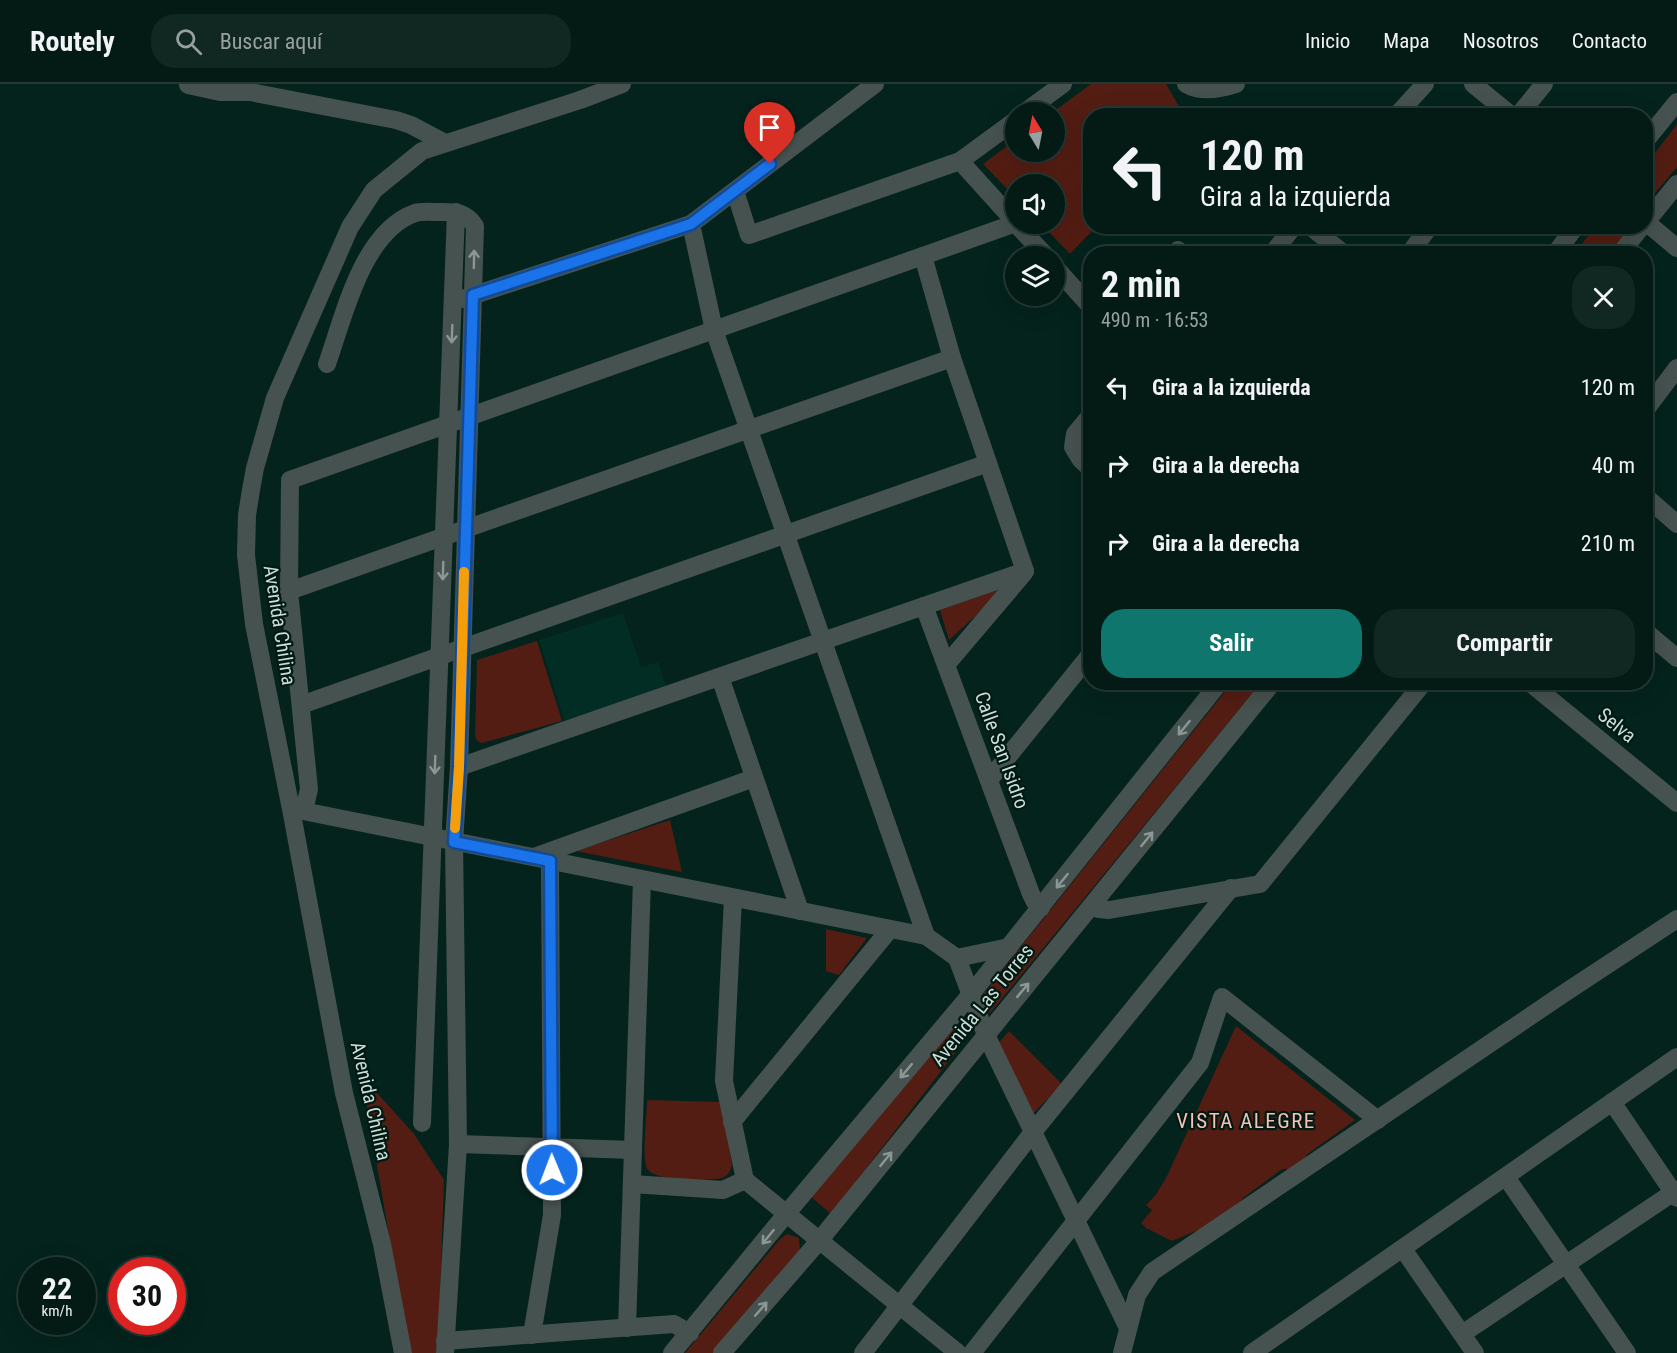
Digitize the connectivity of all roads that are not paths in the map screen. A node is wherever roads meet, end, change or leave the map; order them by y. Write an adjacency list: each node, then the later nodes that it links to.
1 (622, 84): 17 (street, Avenida Chilina)
2 (875, 84): 20 (street)
3 (1063, 84): 10 (street)
4 (1186, 84): 5 (street)
5 (1236, 84)
6 (1425, 84): 12 (street)
7 (1473, 84): 13 (street)
8 (1544, 84): 14 (street)
9 (188, 85): 17 (street)
10 (1039, 102)
11 (1677, 102): 16 (street)
12 (1403, 108)
13 (1502, 108)
14 (1524, 108)
15 (1005, 128): 18 (street)
16 (1653, 131)
17 (445, 143): 77 (street, Avenida Chilina)
18 (960, 161): 20 (street); 21 (street)
19 (1677, 184): 23 (street)
20 (735, 190): 24 (street)
21 (1005, 211)
22 (456, 212): 38 (street, one-way to 22); 40 (street); 43 (street)
23 (1653, 213)
24 (691, 224): 38 (street); 41 (street)
25 (1005, 227): 36 (street)
26 (1653, 228): 35 (street)
27 (1026, 234): 31 (street)
28 (1288, 234): 32 (street)
29 (1320, 234): 33 (street)
30 (1636, 234): 34 (street)
31 (1037, 246)
32 (1278, 246)
33 (1334, 246)
34 (1626, 246)
35 (1677, 248)
36 (923, 256): 41 (street); 42 (street)
37 (1065, 278): 39 (street)
38 (473, 295): 40 (street); 46 (street)
39 (1083, 298)
40 (453, 301): 47 (street, one-way to 47)
41 (714, 330): 46 (street); 49 (street)
42 (952, 358): 49 (street); 51 (street)
43 (327, 364)
44 (1675, 375): 45 (street)
45 (1653, 401)
46 (469, 417): 47 (street); 54 (street)
47 (448, 424): 56 (street); 58 (street)
48 (1083, 424): 50 (street)
49 (749, 429): 54 (street); 55 (street)
50 (1083, 462)
51 (988, 463): 55 (street); 57 (street)
52 (1653, 503): 53 (street)
53 (1677, 524)
54 (466, 529): 56 (street); 62 (street)
55 (786, 534): 61 (street); 62 (street)
56 (444, 536): 58 (street); 63 (street, one-way to 63)
57 (1025, 571): 59 (street); 66 (street)
58 (288, 591): 72 (street)
59 (924, 606): 61 (street); 66 (street, Calle San Isidro)
60 (1653, 638): 64 (street)
61 (823, 641): 67 (street); 89 (street)
62 (462, 648): 63 (street); 73 (street)
63 (440, 656): 72 (street); 78 (street, one-way to 78)
64 (1677, 658)
65 (1083, 664): 75 (street)
66 (946, 665): 75 (street, Calle San Isidro)
67 (720, 677): 73 (street); 74 (street)
68 (1215, 690): 85 (street, Avenida Las Torres, one-way to 85)
69 (1268, 690): 84 (street, Avenida Las Torres, one-way to 69)
70 (1418, 690): 82 (street)
71 (1539, 690): 76 (street, Selva)
72 (301, 705): 77 (street)
73 (459, 767): 79 (street)
74 (754, 778): 80 (street); 86 (street)
75 (989, 780): 85 (street, Calle San Isidro)
76 (1677, 803)
77 (297, 810): 78 (street); 119 (street, Avenida Chilina)
78 (432, 837): 79 (street); 98 (street)
79 (454, 842): 80 (street); 100 (street)
80 (541, 859): 81 (street); 101 (street)
81 (642, 880): 83 (street); 102 (street)
82 (1231, 888): 84 (street); 99 (street)
83 (733, 898): 86 (street); 97 (street)
84 (1092, 907): 93 (street, Avenida Las Torres, one-way to 84)
85 (1041, 908): 90 (street, Avenida Las Torres)
86 (800, 911): 88 (street)
87 (1677, 919): 96 (street)
88 (890, 929): 89 (street); 97 (street)
89 (926, 936): 91 (street)
90 (1009, 947): 91 (street); 92 (street, Avenida Las Torres)
91 (957, 958): 92 (street)
92 (971, 994): 93 (street); 107 (street, Avenida Las Torres, one-way to 107)
93 (986, 1035): 99 (street); 109 (street, Avenida Las Torres, one-way to 93)
94 (1677, 1057): 95 (street)
95 (1612, 1102): 103 (street); 106 (street)
96 (1378, 1120): 108 (street); 114 (street)
97 (732, 1122): 104 (street)
98 (422, 1123)
99 (1033, 1132): 108 (street); 112 (street)
100 (458, 1144): 101 (street); 118 (street)
101 (551, 1147): 102 (street); 117 (street)
102 (633, 1150): 105 (street)
103 (1506, 1177): 110 (street); 111 (street)
104 (745, 1180): 105 (street); 107 (street)
105 (632, 1184): 113 (street)
106 (1676, 1194): 111 (street)
107 (787, 1213): 109 (street); 115 (street, Avenida Las Torres, one-way to 115)
108 (1076, 1220): 114 (street); 124 (street)
109 (819, 1241): 112 (street); 121 (street, Avenida Las Torres, one-way to 109)
110 (1403, 1249): 116 (street); 126 (street)
111 (1566, 1265): 116 (street); 128 (street)
112 (899, 1305): 122 (street); 123 (street)
113 (627, 1328): 115 (street); 117 (street)
114 (1128, 1328): 125 (street)
115 (690, 1333): 120 (street, Avenida Las Torres)
116 (1462, 1334): 127 (street)
117 (532, 1335): 118 (street)
118 (445, 1347)
119 (403, 1353)
120 (672, 1353)
121 (722, 1353)
122 (863, 1353)
123 (958, 1353)
124 (972, 1353)
125 (1122, 1353)
126 (1252, 1353)
127 (1475, 1353)
128 (1627, 1353)

